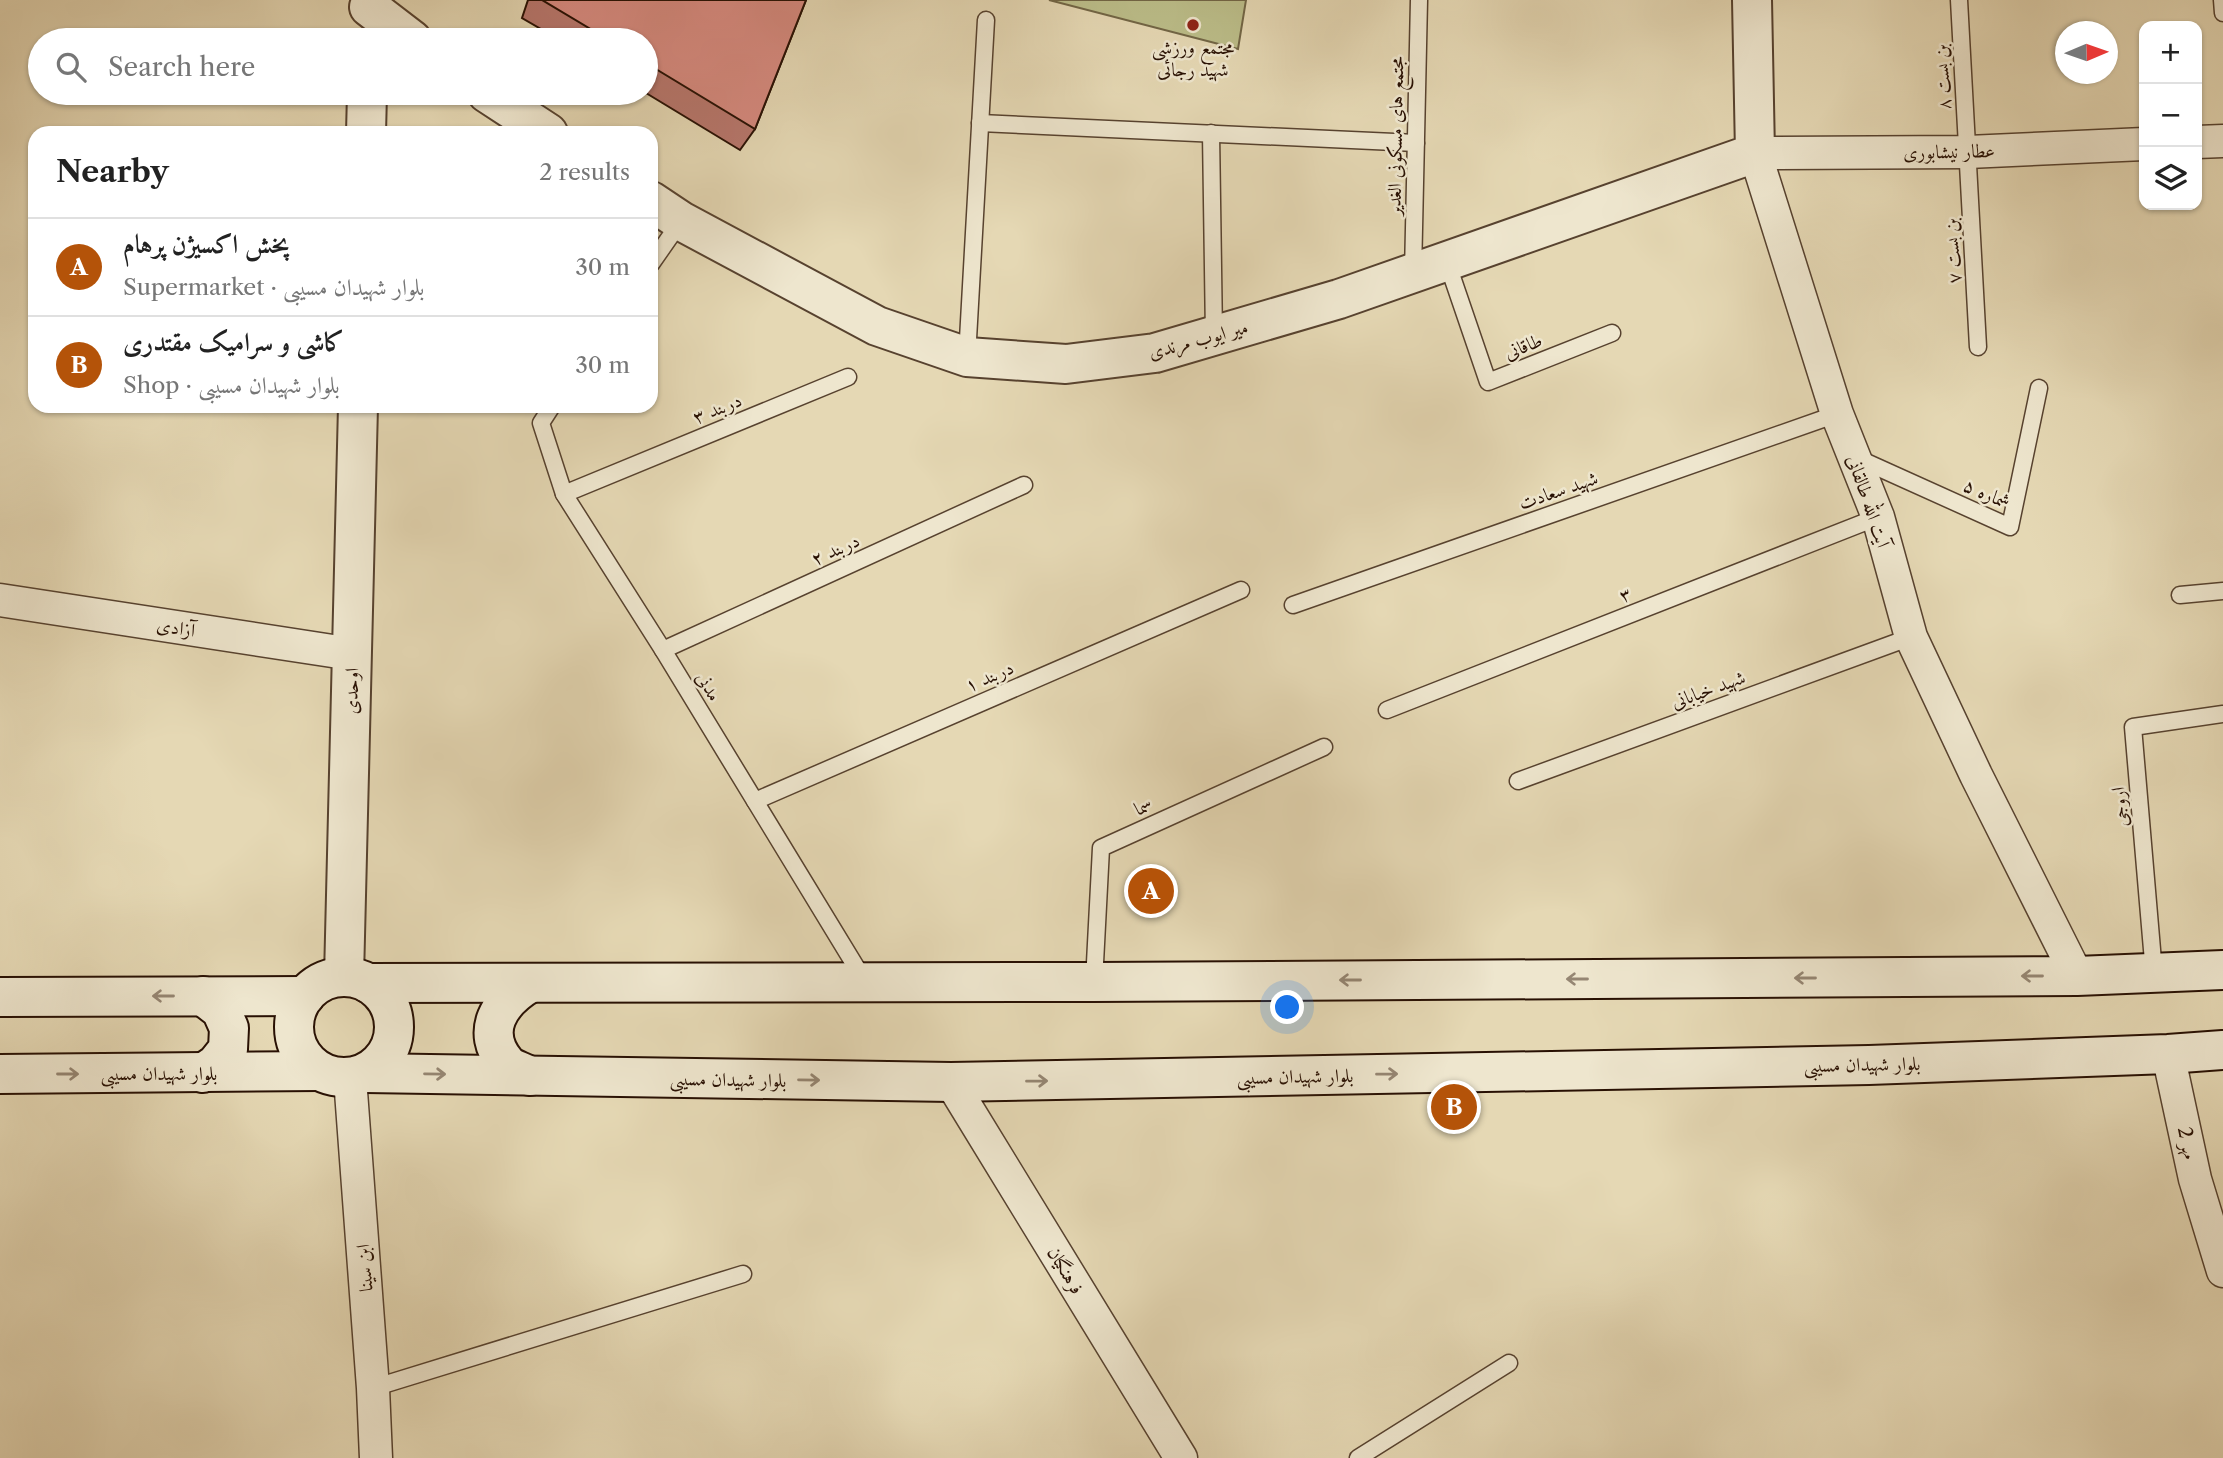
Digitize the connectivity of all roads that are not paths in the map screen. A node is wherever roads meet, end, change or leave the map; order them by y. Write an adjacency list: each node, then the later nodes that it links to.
1 (1419, 0): 17 (lane, مجتمع های مسکونی الغدیر)
2 (1752, 0): 20 (main road, آیت الله طالقانی)
3 (1959, 0): 19 (lane, بن بست ۸)
4 (2222, 0): 5 (lane)
5 (2223, 13)
6 (369, 16): 8 (main road)
7 (986, 20): 11 (lane)
8 (390, 28)
9 (367, 105): 12 (main road)
10 (505, 105): 13 (main road)
11 (980, 122): 14 (lane); 27 (lane)
12 (366, 126)
13 (537, 126)
14 (1212, 132): 17 (lane); 25 (lane)
15 (2223, 141): 16 (street)
16 (2202, 142)
17 (1416, 143): 23 (lane, مجتمع های مسکونی الغدیر)
18 (2139, 144): 19 (street, عطار نیشابوری)
19 (1968, 152): 20 (street, عطار نیشابوری); 26 (lane, بن بست ۷)
20 (1755, 153): 23 (main road, میر ایوب مرندی); 32 (street, آیت الله طالقانی)
21 (666, 211): 22 (lane); 27 (main road, میر ایوب مرندی)
22 (658, 239)
23 (1430, 268): 24 (lane, طاقانی); 25 (main road, میر ایوب مرندی)
24 (1612, 333)
25 (1214, 336): 27 (main road, میر ایوب مرندی)
26 (1978, 347)
27 (967, 357)
28 (848, 377): 35 (lane, دربند ۳)
29 (2039, 388): 33 (lane, شماره ۵)
30 (358, 413): 44 (main road, اوحدی)
31 (547, 413): 35 (lane, مدنی)
32 (1837, 414): 33 (street, آیت الله طالقانی); 41 (lane, شهید سعادت)
33 (1855, 457): 36 (street, آیت الله طالقانی)
34 (1024, 485): 43 (lane, دربند ۲)
35 (564, 494): 43 (lane, مدنی)
36 (1878, 517): 42 (street, آیت الله طالقانی); 45 (lane, ۳)
37 (1241, 590): 49 (lane, دربند ۱)
38 (2223, 592): 39 (lane)
39 (2180, 595)
40 (0, 600): 44 (street, آزادی)
41 (1293, 606)
42 (1911, 637): 48 (lane, شهید خیابانی); 52 (street, آیت الله طالقانی)
43 (663, 650): 49 (lane, مدنی)
44 (352, 654): 53 (main road, اوحدی)
45 (1387, 710)
46 (2223, 714): 51 (lane, اروجی)
47 (1324, 747): 55 (lane, سما)
48 (1518, 781)
49 (755, 801): 54 (lane, مدنی)
50 (2223, 970): 51 (main road)
51 (2154, 974): 52 (main road)
52 (2077, 976): 55 (main road, one-way to 55)
53 (356, 980): 56 (main road); 58 (main road); 64 (main road)
54 (866, 982): 55 (main road); 56 (main road)
55 (1094, 982)
56 (530, 983): 65 (main road)
57 (203, 996): 58 (main road); 59 (main road, one-way to 59); 62 (main road)
58 (305, 996): 64 (main road)
59 (0, 997)
60 (2223, 1050): 61 (main road, بلوار شهیدان مسیبی)
61 (2168, 1054): 66 (main road, بلوار شهیدان مسیبی, one-way to 61); 67 (street, مهر 2)
62 (203, 1073): 63 (main road, بلوار شهیدان مسیبی, one-way to 62); 64 (main road, بلوار شهیدان مسیبی)
63 (0, 1074)
64 (345, 1074): 65 (main road, بلوار شهیدان مسیبی, one-way to 65); 70 (street, ابن سینا)
65 (530, 1076): 66 (main road, بلوار شهیدان مسیبی, one-way to 66)
66 (951, 1082): 72 (street, فرهنگیان)
67 (2223, 1271)
68 (743, 1274): 70 (lane)
69 (1509, 1363): 73 (lane)
70 (373, 1388): 71 (street, ابن سینا)
71 (376, 1458)
72 (1181, 1458)
73 (1358, 1458)

